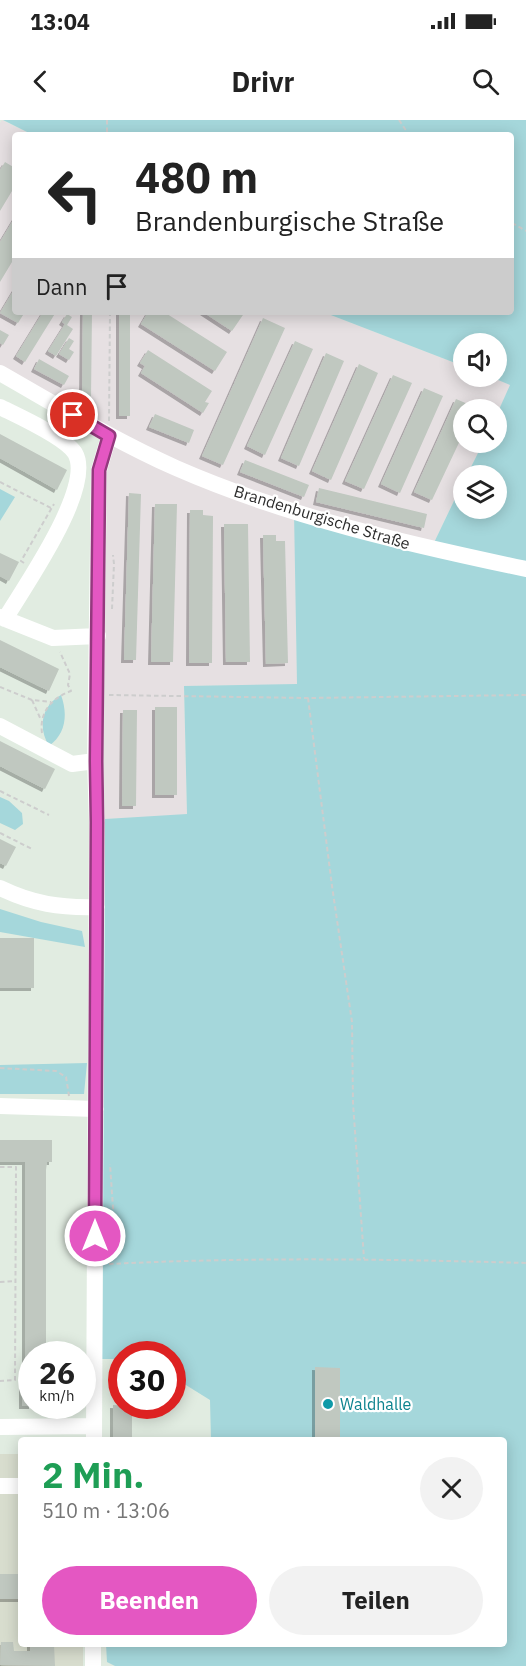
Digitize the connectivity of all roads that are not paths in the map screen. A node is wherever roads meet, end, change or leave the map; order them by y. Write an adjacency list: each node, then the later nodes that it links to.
1 (0, 373): 3 (street, Brandenburgische Straße)
2 (0, 407): 5 (street)
3 (109, 436): 4 (street, Brandenburgische Straße); 6 (street)
4 (526, 569)
5 (2, 618): 6 (street)
6 (98, 636): 8 (street)
7 (0, 726): 8 (street)
8 (96, 761): 10 (street)
9 (5, 890): 10 (street)
10 (97, 907): 12 (street)
11 (0, 1106): 12 (street)
12 (96, 1109): 14 (street)
13 (0, 1427): 14 (street)
14 (94, 1433)
15 (0, 1486): 16 (street)
16 (18, 1486)
17 (93, 1647): 18 (street)
18 (93, 1666)

